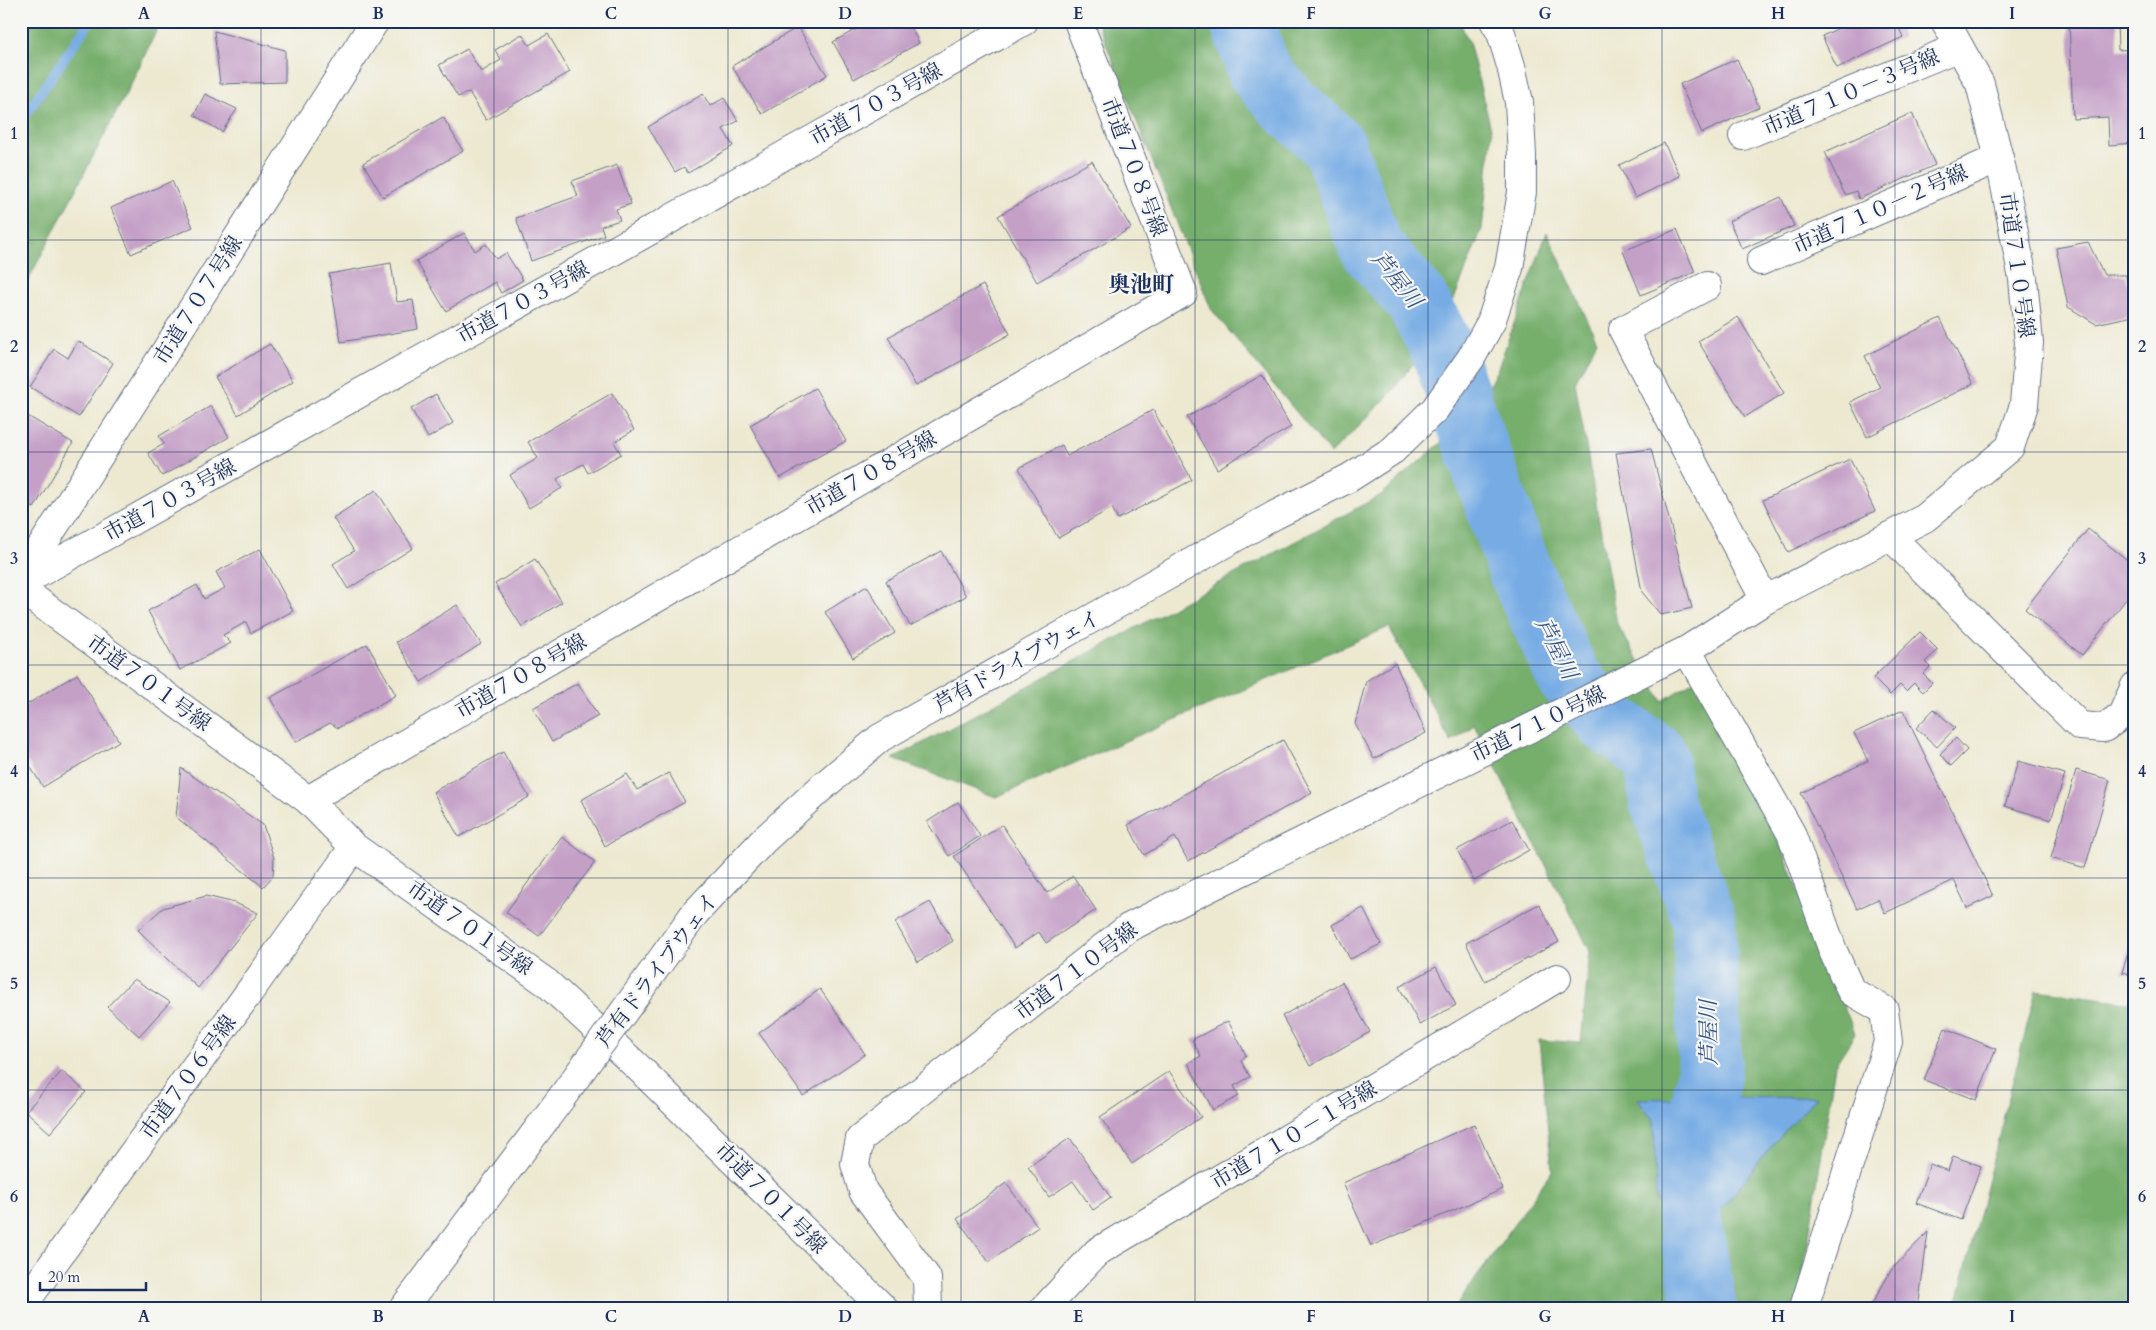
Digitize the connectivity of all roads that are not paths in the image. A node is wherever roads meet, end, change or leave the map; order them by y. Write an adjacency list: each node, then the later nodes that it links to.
1 (375, 21): 12 (street, 市道７０７号線)
2 (1024, 21): 13 (street, 市道７０３号線)
3 (1078, 21): 18 (street, 市道７０８号線)
4 (1494, 21): 23 (street, 芦有ドライブウェイ, bridge)
5 (1945, 21): 6 (street, 市道７１０号線)
6 (1959, 47): 7 (street, 市道７１０－３号線); 8 (street, 市道７１０号線)
7 (1743, 136)
8 (1999, 158): 9 (street, 市道７１０－２号線); 11 (street, 市道７１０号線)
9 (1761, 261)
10 (1707, 286): 15 (street)
11 (1890, 536): 15 (street, 市道７１０号線); 17 (street)
12 (21, 579)
13 (21, 583)
14 (21, 589): 18 (street, 市道７０１号線)
15 (1765, 600): 16 (street, 市道７１０号線)
16 (1687, 650): 21 (street); 25 (street, 市道７１０号線)
17 (2135, 686)
18 (308, 800): 19 (street, 市道７０１号線)
19 (354, 847): 22 (street, 市道７０６号線); 24 (street, 市道７０１号線)
20 (1557, 978): 26 (street, 市道７１０－１号線)
21 (1805, 1304)
22 (21, 1308)
23 (403, 1309)
24 (884, 1309)
25 (928, 1309)
26 (1044, 1309)

